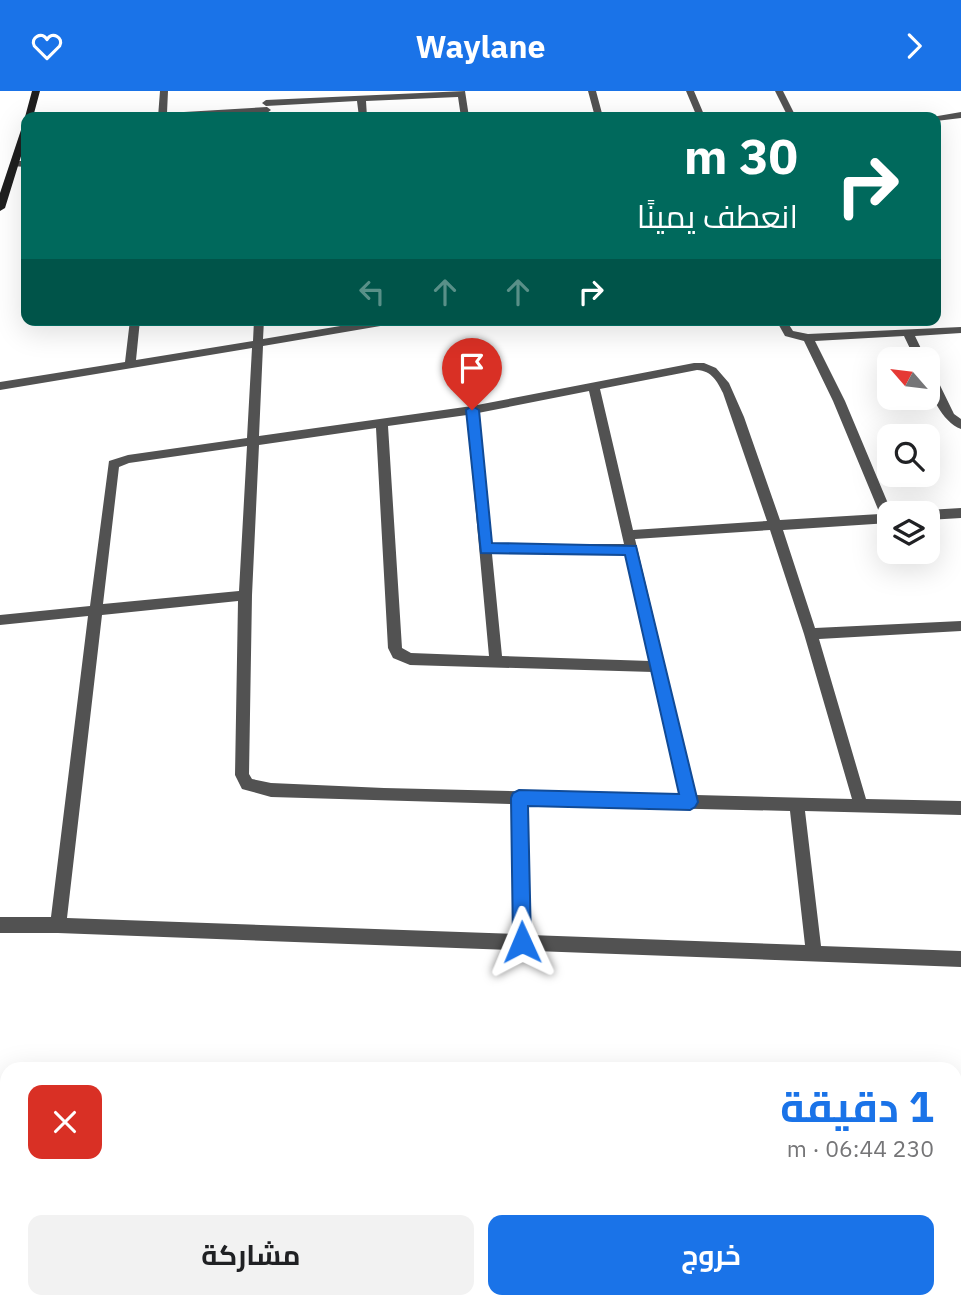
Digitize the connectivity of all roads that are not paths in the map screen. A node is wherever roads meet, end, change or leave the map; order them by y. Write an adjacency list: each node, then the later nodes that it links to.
1 (36, 91): 10 (main road)
2 (164, 91): 11 (street)
3 (265, 91): 9 (street)
4 (592, 91): 15 (street)
5 (690, 91): 16 (street)
6 (779, 91): 17 (street)
7 (462, 93): 8 (street); 14 (street)
8 (361, 99): 9 (street); 13 (street)
9 (266, 110): 12 (street)
10 (30, 112)
11 (162, 112)
12 (236, 112)
13 (362, 112)
14 (464, 112)
15 (598, 112)
16 (699, 112)
17 (790, 112)
18 (961, 115): 19 (street)
19 (941, 117)
20 (21, 144): 21 (main road)
21 (15, 164): 22 (street); 23 (main road)
22 (21, 164)
23 (0, 208)
24 (134, 326): 33 (street)
25 (259, 326): 31 (street)
26 (361, 326): 31 (street)
27 (784, 326): 30 (street)
28 (961, 330): 29 (street)
29 (908, 333): 30 (street); 32 (street)
30 (808, 338): 41 (street)
31 (258, 343): 33 (street); 40 (street)
32 (914, 347)
33 (130, 363): 35 (street)
34 (593, 385): 37 (street); 45 (street); 46 (street)
35 (0, 386)
36 (940, 397): 39 (street)
37 (472, 410): 38 (street); 47 (street)
38 (382, 425): 40 (street); 54 (street)
39 (961, 425)
40 (252, 443): 49 (street); 50 (street)
41 (882, 501)
42 (961, 513): 43 (street)
43 (940, 514)
44 (877, 519): 45 (street)
45 (776, 526): 46 (street); 53 (street)
46 (628, 535): 48 (street)
47 (486, 549): 48 (street); 54 (street)
48 (631, 549): 55 (street)
49 (245, 595): 50 (street); 56 (street)
50 (96, 611): 51 (street); 62 (street)
51 (0, 620)
52 (961, 626): 53 (street)
53 (811, 634): 59 (street)
54 (496, 662): 55 (street)
55 (659, 667): 57 (street)
56 (519, 798): 57 (street); 63 (street)
57 (690, 802): 58 (street)
58 (797, 804): 59 (street); 64 (street)
59 (861, 806): 60 (street)
60 (961, 808)
61 (0, 925): 62 (street)
62 (58, 925): 63 (street)
63 (522, 942): 64 (street)
64 (814, 954): 65 (street)
65 (961, 959)

